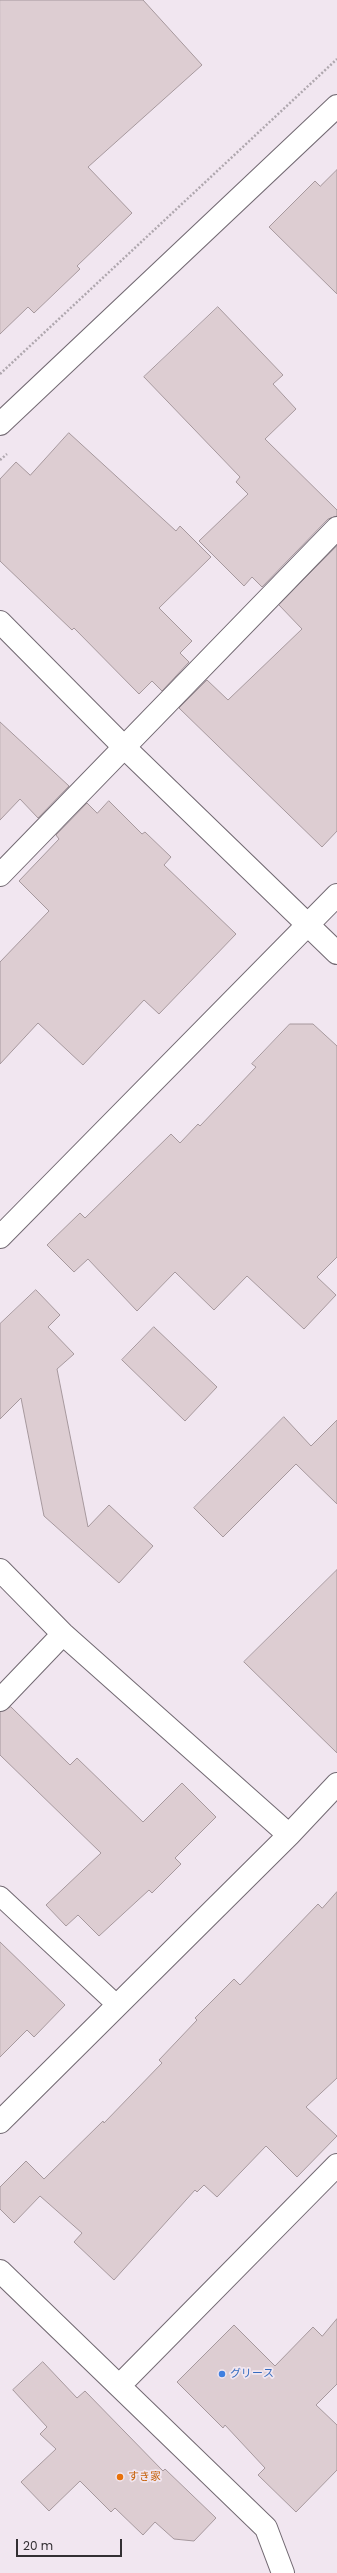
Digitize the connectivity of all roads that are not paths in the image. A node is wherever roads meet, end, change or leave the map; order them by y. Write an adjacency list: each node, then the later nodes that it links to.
1 (337, 106): 2 (street)
2 (0, 424)
3 (337, 528): 5 (street)
4 (0, 622): 5 (street)
5 (124, 747): 6 (street); 8 (street)
6 (0, 875)
7 (337, 895): 8 (street)
8 (307, 925): 9 (street); 10 (street)
9 (337, 953)
10 (0, 1237)
11 (0, 1570): 12 (street)
12 (63, 1634): 13 (street); 15 (street)
13 (0, 1700)
14 (337, 1784): 15 (street)
15 (289, 1834): 17 (street)
16 (0, 1896): 17 (lane)
17 (117, 2005): 18 (street)
18 (0, 2122)
19 (337, 2165): 21 (street)
20 (0, 2271): 21 (street)
21 (119, 2386): 22 (street)
22 (282, 2573)

